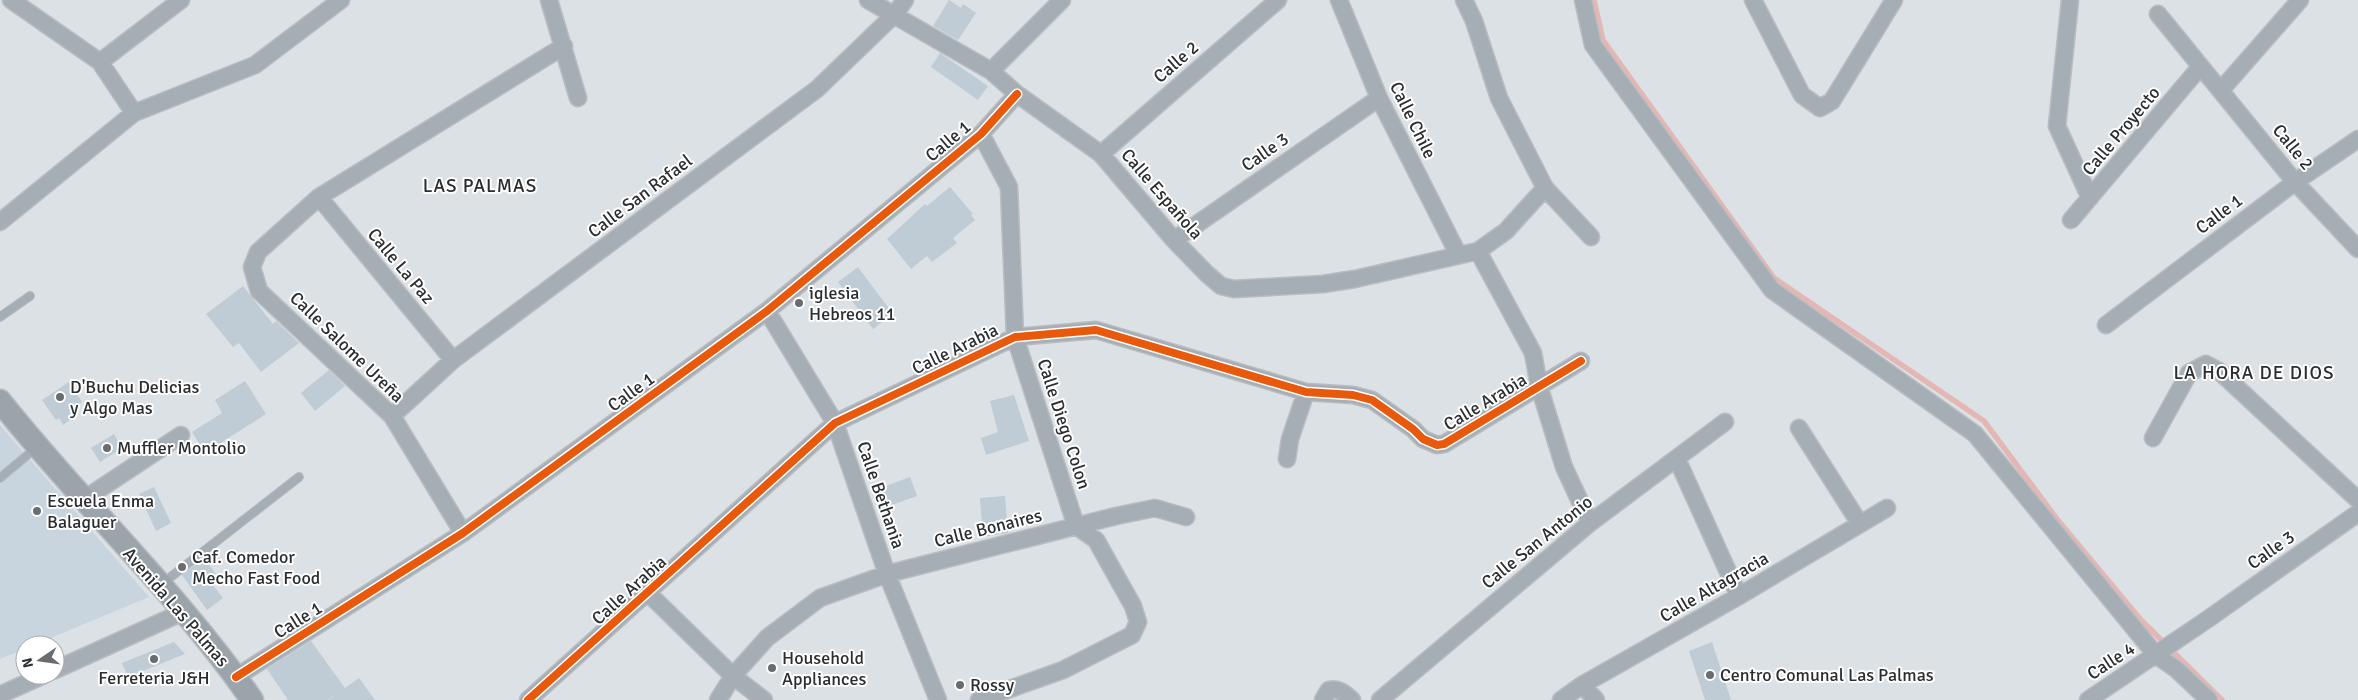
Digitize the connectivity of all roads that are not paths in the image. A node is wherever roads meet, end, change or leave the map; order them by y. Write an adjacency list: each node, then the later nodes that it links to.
1 (11, 0): 19 (street)
2 (181, 0): 19 (street)
3 (550, 0): 18 (street)
4 (868, 0): 16 (street, Calle Española)
5 (905, 0): 16 (street, Calle San Rafael)
6 (1062, 0): 21 (street)
7 (1278, 0): 29 (street, Calle 2)
8 (1338, 0): 25 (street, Calle Chile)
9 (1464, 0): 31 (street)
10 (1583, 0): 76 (street)
11 (1752, 0): 12 (street)
12 (1894, 0)
13 (2070, 0): 33 (street)
14 (2300, 0): 22 (street)
15 (334, 2): 26 (street)
16 (895, 14): 21 (street, Calle Española); 46 (street, Calle San Rafael)
17 (2158, 14): 20 (street, Calle 2)
18 (564, 46): 24 (street); 32 (street)
19 (100, 62): 26 (street)
20 (2200, 67): 22 (street, Calle 2); 33 (street, Calle Proyecto)
21 (991, 72): 23 (street, Calle Española)
22 (2222, 90): 30 (street, Calle 2)
23 (1017, 94): 27 (street, Calle 1); 29 (street, Calle Española)
24 (578, 98)
25 (1378, 98): 37 (street, Calle 3); 40 (street, Calle Chile)
26 (134, 113): 35 (street)
27 (981, 134): 42 (street, Calle 1); 45 (street, Calle Diego Colon)
28 (2358, 139): 30 (street, Calle 1)
29 (1101, 154): 37 (street, Calle Española)
30 (2295, 182): 38 (street, Calle 2); 44 (street, Calle 1)
31 (1545, 188): 36 (street); 39 (street)
32 (319, 197): 46 (street, Calle La Paz); 51 (street, Calle Salome Ureña)
33 (2090, 198): 34 (street, Calle Proyecto)
34 (2071, 220)
35 (0, 222)
36 (1591, 236)
37 (1174, 240): 40 (street, Calle Española)
38 (2358, 249)
39 (1478, 251): 40 (street, Calle Española); 48 (street)
40 (1458, 254)
41 (30, 296): 43 (lane)
42 (767, 311): 53 (street, Calle Bethania); 70 (street, Calle 1)
43 (0, 317)
44 (2106, 325)
45 (1015, 337): 49 (street, Calle Arabia); 53 (street, Calle Arabia); 69 (street, Calle Diego Colon)
46 (453, 360): 51 (street, Calle San Rafael)
47 (1581, 361): 48 (street, Calle Arabia)
48 (1539, 386): 49 (street, Calle Arabia); 67 (street)
49 (1306, 392): 58 (street)
50 (0, 401): 57 (street, Avenida Las Palmas)
51 (392, 416): 70 (street, Calle Salome Ureña)
52 (1725, 422): 59 (street, Calle San Antonio)
53 (835, 423): 71 (street, Calle Bethania); 73 (street, Calle Arabia)
54 (1799, 428): 68 (street)
55 (181, 435): 62 (street)
56 (2152, 438): 63 (street)
57 (37, 447): 61 (lane); 62 (street, Avenida Las Palmas)
58 (1288, 458)
59 (1677, 460): 67 (street, Calle San Antonio); 74 (street)
60 (299, 477): 72 (lane)
61 (0, 478)
62 (83, 500): 72 (street, Avenida Las Palmas)
63 (2358, 500)
64 (1887, 508): 68 (street, Calle Altagracia)
65 (2358, 513): 76 (street, Calle 3)
66 (1186, 516): 69 (street, Calle Bonaires)
67 (1590, 523): 91 (street, Calle San Antonio)
68 (1860, 524): 74 (street, Calle Altagracia)
69 (1076, 526): 71 (street, Calle Bonaires); 89 (street)
70 (463, 533): 79 (street, Calle 1)
71 (887, 574): 78 (street, Calle Bonaires); 88 (street, Calle Bethania)
72 (159, 585): 75 (street, Avenida Las Palmas)
73 (648, 593): 78 (street); 85 (street, Calle Arabia)
74 (1738, 596): 81 (street, Calle Altagracia)
75 (183, 612): 77 (street); 79 (street, Avenida Las Palmas)
76 (2156, 655): 94 (street, Calle 4); 95 (street)
77 (65, 665)
78 (733, 676): 86 (street, Calle Bonaires); 87 (street)
79 (236, 677): 84 (street, Avenida Las Palmas)
80 (22, 685): 82 (street)
81 (1582, 685): 92 (street, Calle Altagracia); 93 (street)
82 (0, 695)
83 (1326, 695): 90 (street)
84 (252, 700)
85 (528, 700)
86 (718, 700)
87 (764, 700)
88 (938, 700)
89 (979, 700)
90 (1352, 700)
91 (1380, 700)
92 (1561, 700)
93 (1596, 700)
94 (2088, 700)
95 (2209, 700)

